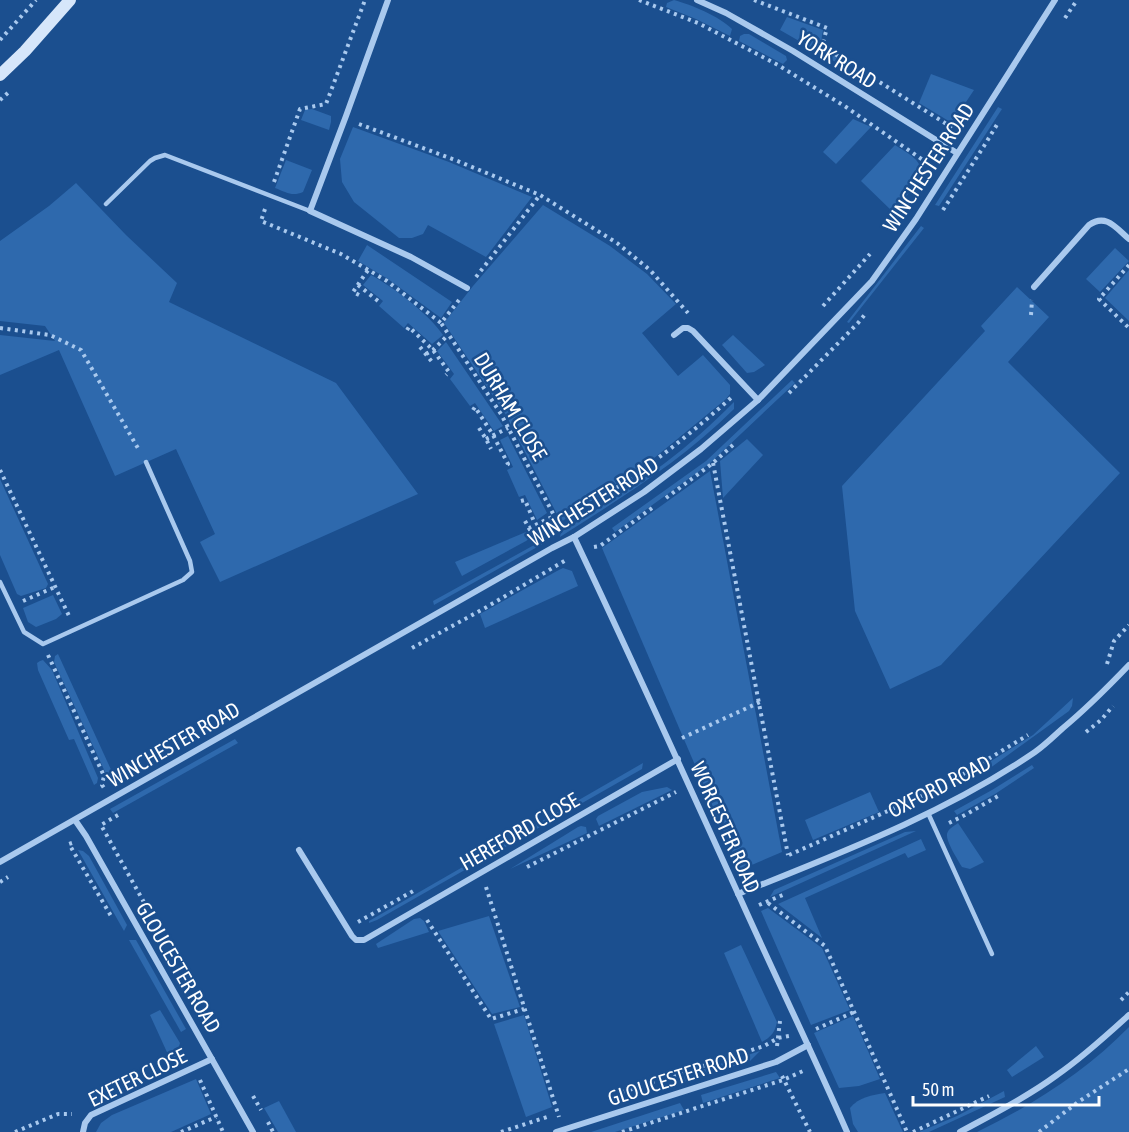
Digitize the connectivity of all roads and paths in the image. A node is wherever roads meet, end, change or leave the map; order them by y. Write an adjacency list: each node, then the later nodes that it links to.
1 (36, 0): 8 (path)
2 (70, 0): 9 (street)
3 (388, 0): 10 (street)
4 (639, 0): 17 (path)
5 (697, 0): 14 (street, YORK ROAD)
6 (754, 0): 12 (path)
7 (1055, 0): 13 (street, WINCHESTER ROAD)
8 (0, 40)
9 (0, 75)
10 (346, 116): 21 (path); 23 (street)
11 (959, 120): 12 (path)
12 (953, 128): 13 (path); 14 (path)
13 (968, 136): 15 (path); 16 (street, WINCHESTER ROAD)
14 (942, 144): 16 (street, YORK ROAD); 17 (path)
15 (984, 146)
16 (957, 153): 18 (street, WINCHESTER ROAD)
17 (933, 167): 18 (path); 19 (path)
18 (947, 168): 20 (path); 46 (street, WINCHESTER ROAD)
19 (927, 176)
20 (963, 180)
21 (540, 195): 30 (path); 35 (path)
22 (106, 204): 23 (lane)
23 (310, 211): 30 (street)
24 (1129, 239): 29 (street)
25 (871, 252): 33 (path)
26 (1129, 265): 36 (path)
27 (368, 270): 28 (path)
28 (358, 285): 31 (path); 32 (path)
29 (1034, 287)
30 (467, 288): 38 (path)
31 (358, 295)
32 (375, 303)
33 (820, 309)
34 (0, 328): 54 (path)
35 (688, 328): 39 (street); 45 (street)
36 (1129, 328)
37 (407, 330): 41 (path)
38 (448, 335): 41 (path); 48 (path, DURHAM CLOSE)
39 (674, 335)
40 (420, 347): 42 (path)
41 (433, 350): 42 (path); 44 (path)
42 (426, 354): 43 (path)
43 (433, 363)
44 (446, 375)
45 (744, 385): 46 (street); 57 (path)
46 (758, 400): 53 (street, WINCHESTER ROAD)
47 (473, 410): 50 (path)
48 (508, 428): 50 (path); 59 (path, DURHAM CLOSE)
49 (479, 429): 51 (path)
50 (494, 435): 51 (path); 55 (path)
51 (486, 439): 52 (path)
52 (490, 449)
53 (701, 449): 66 (street, WINCHESTER ROAD); 87 (path)
54 (146, 462): 73 (lane)
55 (505, 466)
56 (0, 470): 70 (path)
57 (604, 497)
58 (521, 501): 62 (path)
59 (554, 516): 62 (path); 63 (path, DURHAM CLOSE)
60 (525, 521): 64 (path)
61 (568, 521): 63 (path)
62 (536, 524): 64 (path)
63 (560, 527): 65 (path); 68 (path)
64 (529, 528): 67 (path)
65 (552, 531)
66 (574, 537): 68 (street, WINCHESTER ROAD); 78 (street, WORCESTER ROAD)
67 (538, 540)
68 (552, 548): 83 (street, WINCHESTER ROAD)
69 (0, 582): 71 (lane)
70 (55, 587): 71 (path); 73 (path)
71 (12, 606): 74 (lane)
72 (1129, 625): 76 (path)
73 (75, 629): 74 (lane)
74 (43, 644): 81 (path)
75 (1129, 665): 84 (street, OXFORD ROAD)
76 (1100, 671)
77 (1031, 733): 87 (path)
78 (678, 759): 80 (street, WORCESTER ROAD); 91 (street, HEREFORD CLOSE)
79 (112, 779): 81 (path)
80 (689, 784): 90 (path); 93 (street, WORCESTER ROAD)
81 (102, 785): 82 (path); 83 (path)
82 (92, 790)
83 (110, 799): 85 (street, WINCHESTER ROAD)
84 (928, 813): 92 (street, OXFORD ROAD); 95 (lane)
85 (75, 820): 89 (street, WINCHESTER ROAD); 103 (street, GLOUCESTER ROAD)
86 (299, 850): 94 (street, HEREFORD CLOSE)
87 (788, 855): 88 (path)
88 (779, 859)
89 (0, 862)
90 (518, 871)
91 (482, 872): 94 (street, HEREFORD CLOSE); 98 (path)
92 (759, 886): 93 (street, OXFORD ROAD); 99 (path)
93 (738, 894): 101 (street, WORCESTER ROAD)
94 (420, 906): 98 (path)
95 (992, 954)
96 (1129, 992): 97 (path)
97 (1114, 1008)
98 (524, 1009): 111 (path)
99 (854, 1012): 101 (path); 123 (path)
100 (1129, 1015): 125 (street)
101 (804, 1034): 102 (street, WORCESTER ROAD); 108 (path)
102 (808, 1045): 104 (street, GLOUCESTER ROAD); 105 (street, WORCESTER ROAD)
103 (212, 1059): 112 (street, EXETER CLOSE); 118 (street, GLOUCESTER ROAD)
104 (776, 1062): 107 (path); 114 (street, GLOUCESTER ROAD)
105 (817, 1064): 107 (path); 122 (street, WORCESTER ROAD)
106 (1129, 1069): 126 (path)
107 (783, 1080): 120 (path); 121 (path)
108 (623, 1092)
109 (994, 1094): 124 (path)
110 (568, 1110): 111 (path)
111 (558, 1113): 114 (path); 119 (path)
112 (90, 1115): 115 (path); 116 (street, EXETER CLOSE)
113 (216, 1117): 117 (path)
114 (559, 1131)
115 (15, 1132)
116 (83, 1132)
117 (181, 1132)
118 (253, 1132)
119 (501, 1132)
120 (622, 1132)
121 (810, 1132)
122 (847, 1132)
123 (907, 1132)
124 (913, 1132)
125 (960, 1132)
126 (1039, 1132)

